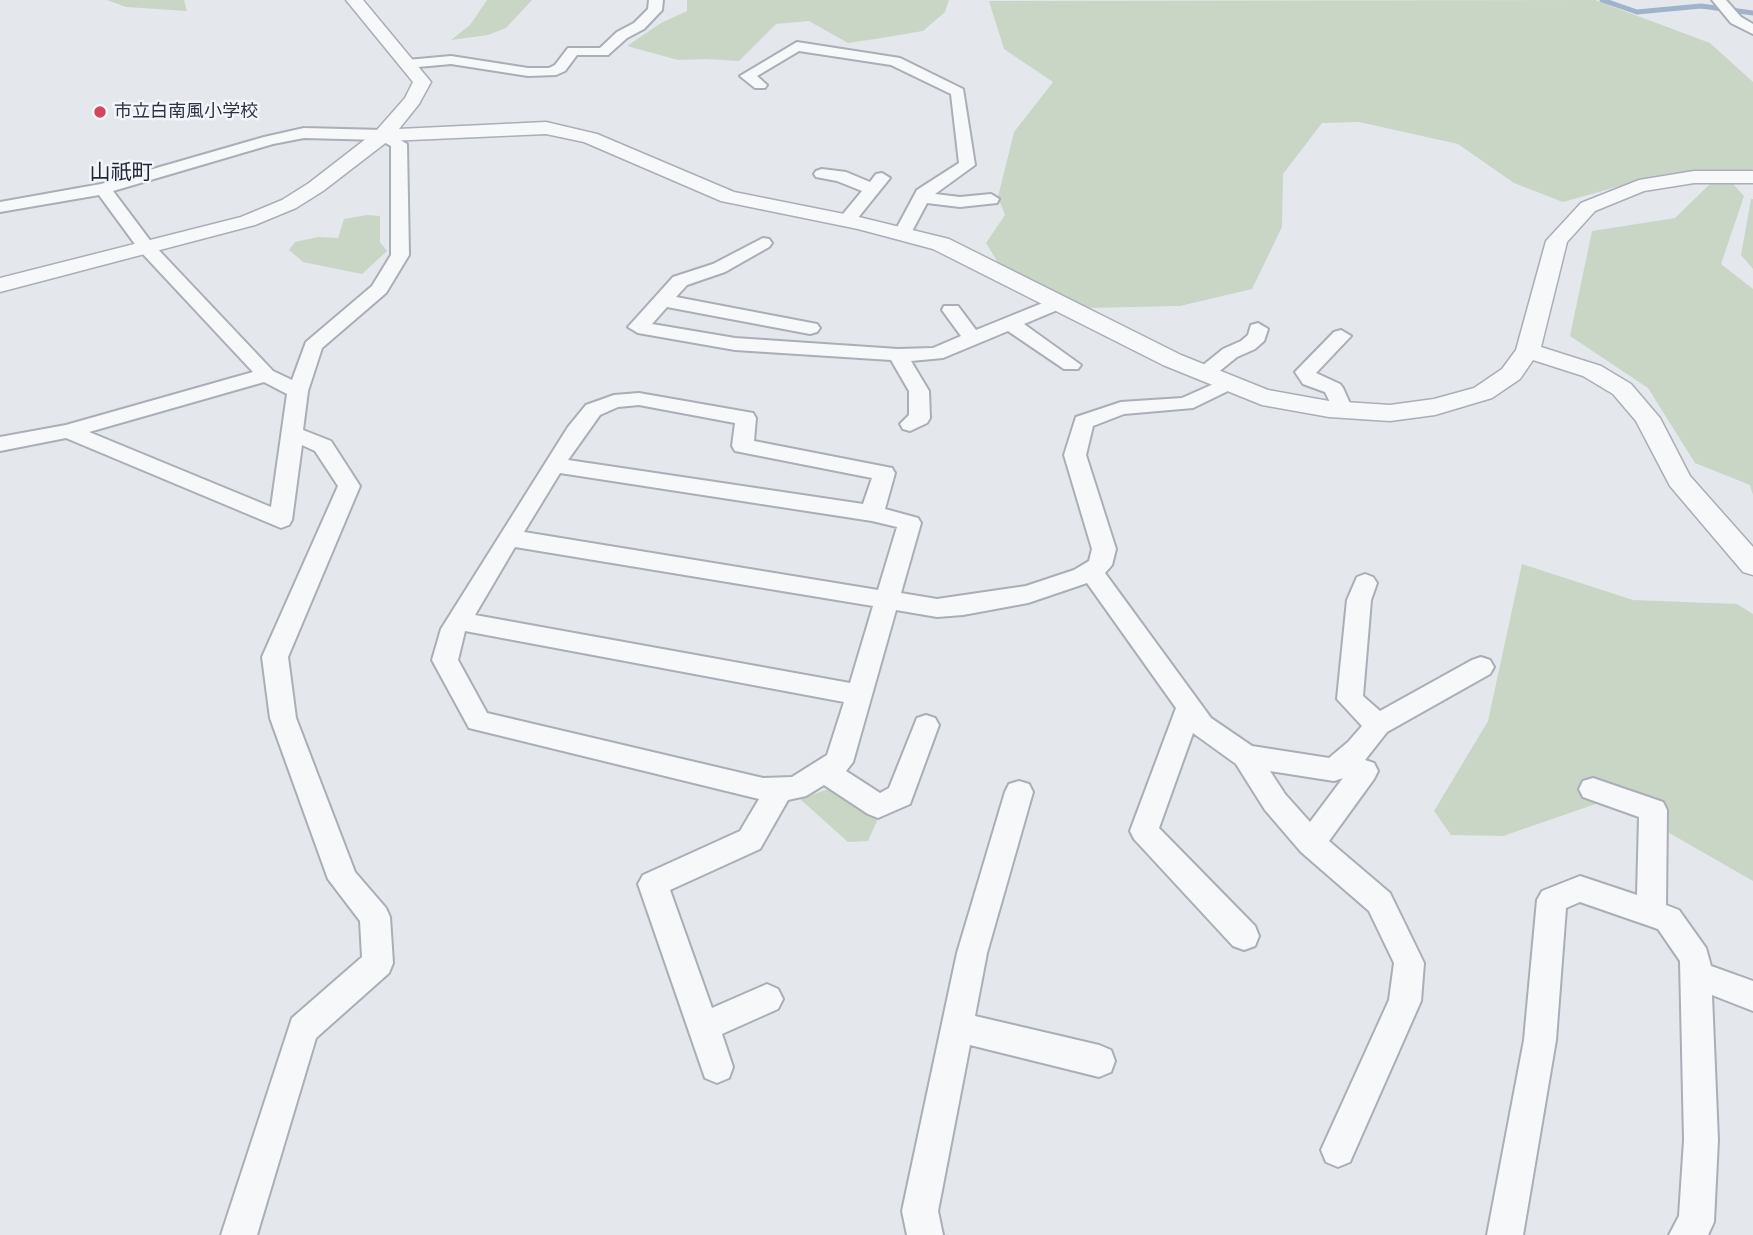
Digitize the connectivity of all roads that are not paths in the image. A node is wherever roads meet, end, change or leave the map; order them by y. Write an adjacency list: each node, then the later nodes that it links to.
1 (354, 0): 5 (street)
2 (656, 0): 5 (street)
3 (1719, 0): 4 (street)
4 (1753, 30)
5 (407, 64): 7 (street)
6 (760, 85): 11 (street)
7 (383, 135): 10 (street); 14 (street); 17 (street); 33 (street)
8 (822, 174): 14 (street)
9 (1753, 177): 27 (street)
10 (103, 189): 13 (street); 17 (street)
11 (922, 197): 12 (street); 15 (street)
12 (992, 199)
13 (0, 207)
14 (847, 220): 15 (street)
15 (903, 233): 20 (street)
16 (764, 243): 19 (street)
17 (146, 247): 18 (street); 31 (street)
18 (0, 285)
19 (662, 300): 23 (street); 28 (street)
20 (1060, 302): 22 (street); 30 (street)
21 (951, 310): 26 (street)
22 (1009, 323): 26 (street); 29 (street)
23 (810, 328)
24 (1258, 329): 30 (street)
25 (1341, 336): 34 (street)
26 (972, 339): 28 (street)
27 (1528, 351): 34 (street); 42 (street)
28 (898, 355): 35 (street)
29 (1070, 365)
30 (1204, 374): 32 (street)
31 (267, 375): 33 (street); 36 (street)
32 (1227, 384): 34 (street); 43 (street)
33 (298, 391): 37 (street)
34 (1343, 410)
35 (910, 424)
36 (68, 431): 37 (street); 38 (street)
37 (291, 433): 69 (street)
38 (0, 444)
39 (554, 466): 40 (street); 40 (street); 41 (street)
40 (872, 513): 45 (street)
41 (509, 538): 45 (street); 46 (street)
42 (1753, 565)
43 (1091, 571): 45 (street); 49 (street)
44 (1365, 583): 51 (street)
45 (885, 601): 48 (street)
46 (459, 621): 48 (street); 56 (street)
47 (1480, 667): 51 (street)
48 (859, 695): 53 (street)
49 (1189, 708): 52 (street); 60 (street)
50 (926, 725): 53 (street)
51 (1378, 725): 52 (street)
52 (1246, 756): 58 (street)
53 (824, 771): 56 (street)
54 (1364, 771): 58 (street)
55 (1593, 789): 59 (street)
56 (779, 790): 64 (street)
57 (1019, 792): 65 (street)
58 (1311, 843): 68 (street)
59 (1651, 914): 61 (street); 71 (street)
60 (1244, 936)
61 (1696, 975): 62 (street); 72 (street)
62 (1753, 996)
63 (767, 999): 64 (street)
64 (702, 1027): 67 (street)
65 (957, 1027): 66 (street); 70 (street)
66 (1099, 1061)
67 (717, 1067)
68 (1338, 1150)
69 (240, 1235)
70 (925, 1235)
71 (1505, 1235)
72 (1687, 1235)

